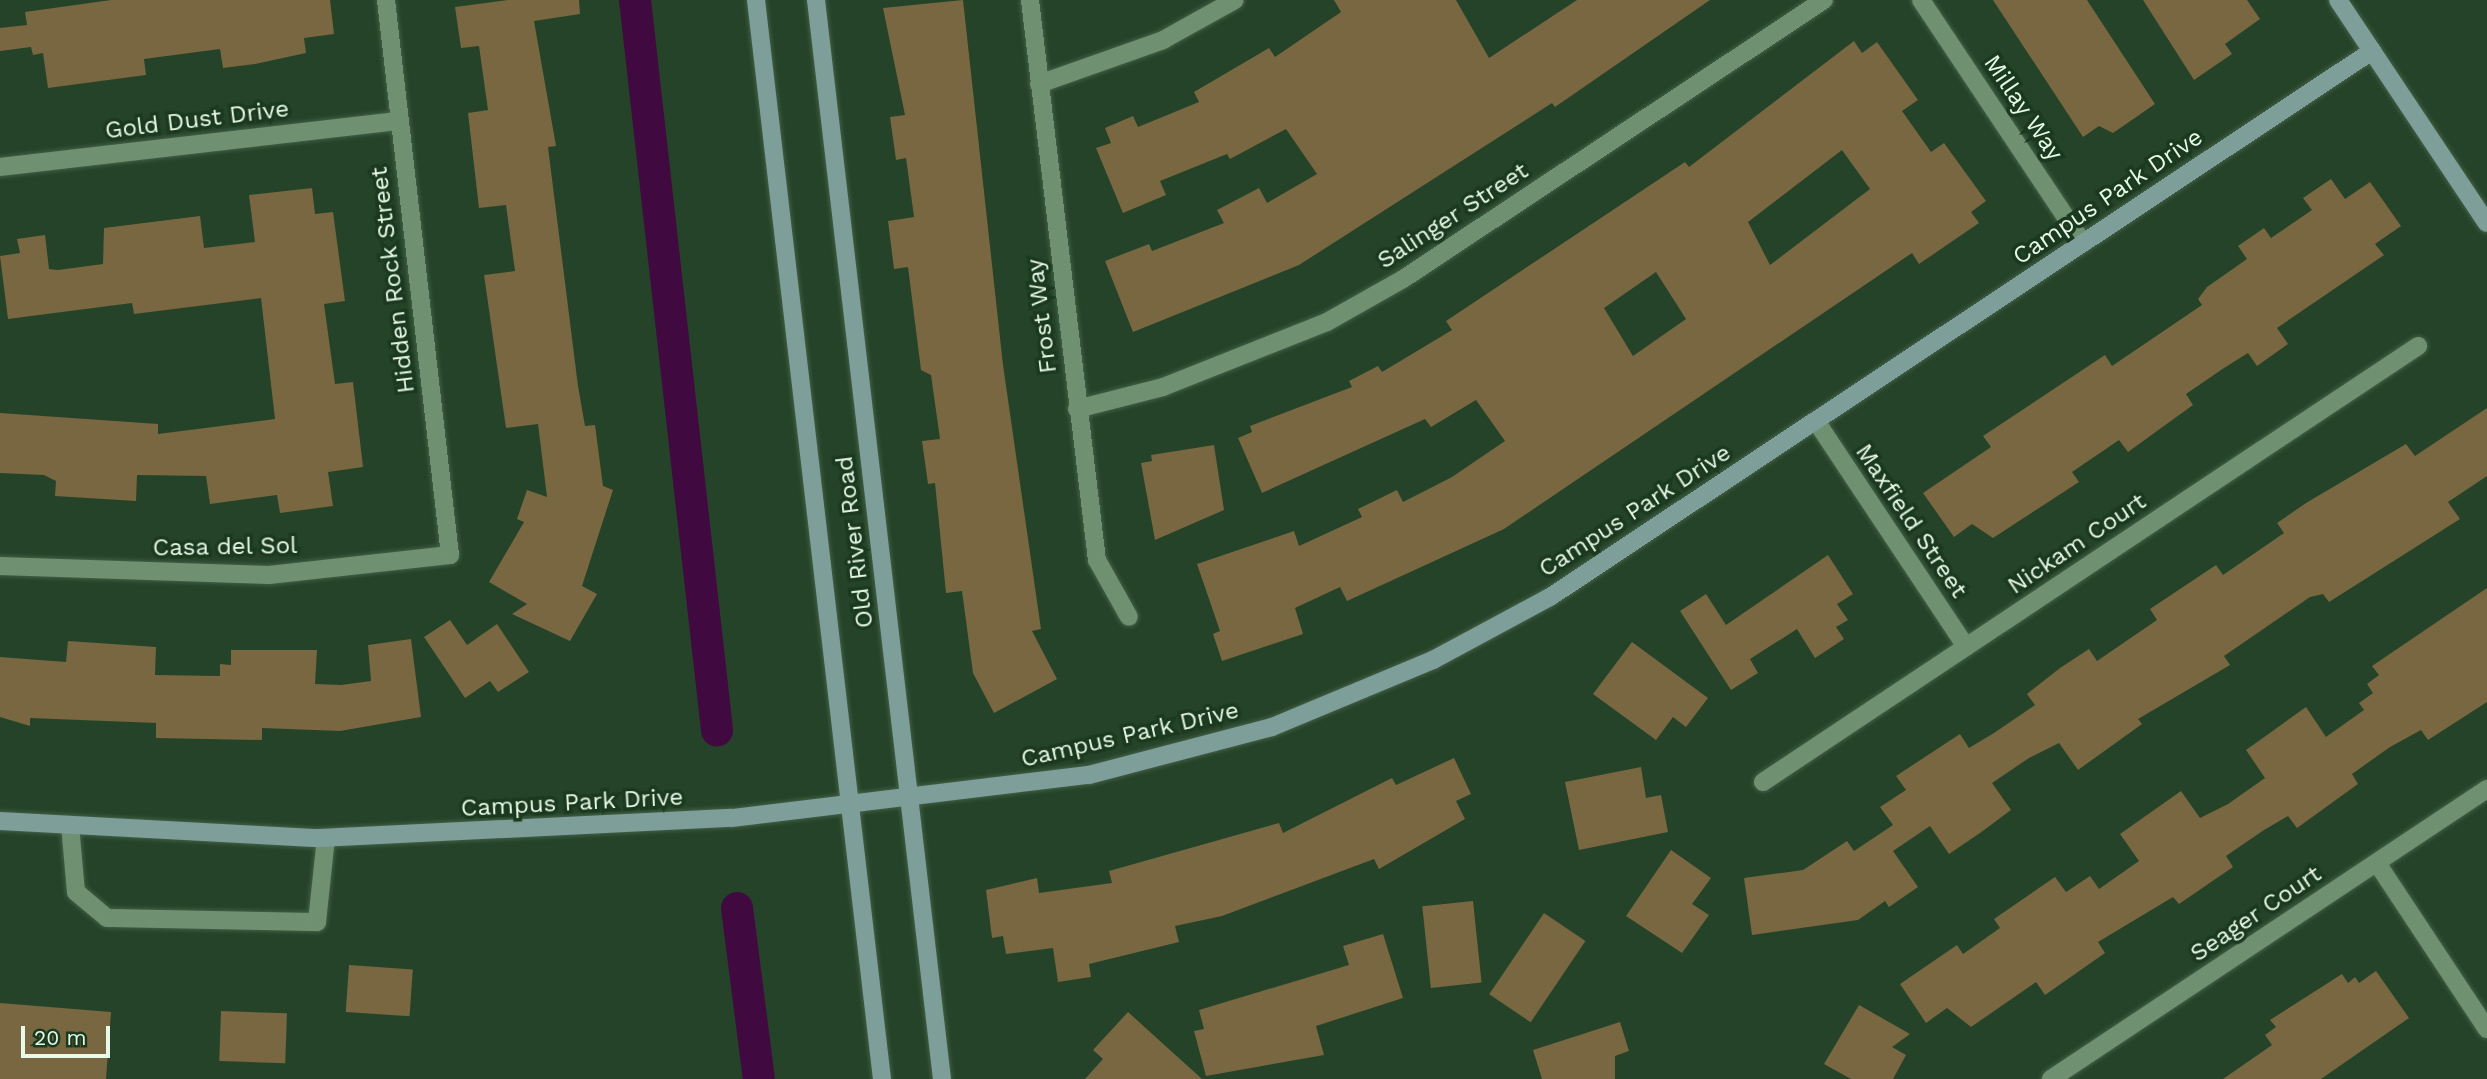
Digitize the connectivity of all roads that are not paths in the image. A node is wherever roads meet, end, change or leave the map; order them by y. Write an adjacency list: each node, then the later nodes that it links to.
1 (386, 0): 11 (street, Hidden Rock Street)
2 (756, 0): 25 (street, Old River Road)
3 (816, 0): 24 (street, Old River Road)
4 (1030, 0): 10 (street, Frost Way)
5 (1236, 0): 10 (street)
6 (1824, 0): 16 (street, Salinger Street)
7 (1922, 0): 14 (street, Millay Way)
8 (2338, 0): 9 (street)
9 (2372, 51): 13 (street); 14 (street, Campus Park Drive)
10 (1039, 84): 16 (street, Frost Way)
11 (399, 121): 12 (street, Gold Dust Drive); 18 (street, Hidden Rock Street)
12 (0, 167)
13 (2487, 223)
14 (2083, 243): 17 (street, Campus Park Drive)
15 (2417, 346): 21 (street, Nickam Court)
16 (1077, 409): 20 (street, Frost Way)
17 (1816, 421): 21 (street, Maxfield Street); 24 (street, Campus Park Drive)
18 (450, 555): 19 (street, Casa del Sol)
19 (0, 566)
20 (1129, 617)
21 (1966, 647): 22 (street, Nickam Court)
22 (1763, 782)
23 (2487, 789): 29 (street, Seager Court)
24 (910, 801): 25 (street, Campus Park Drive); 32 (street, Old River Road)
25 (850, 807): 28 (street, Campus Park Drive); 31 (street, Old River Road)
26 (0, 821): 27 (street, Campus Park Drive)
27 (70, 825): 28 (street, Campus Park Drive); 28 (street)
28 (326, 838)
29 (2376, 863): 30 (street); 33 (street, Seager Court)
30 (2487, 1029)
31 (882, 1079)
32 (942, 1079)
33 (2051, 1079)

